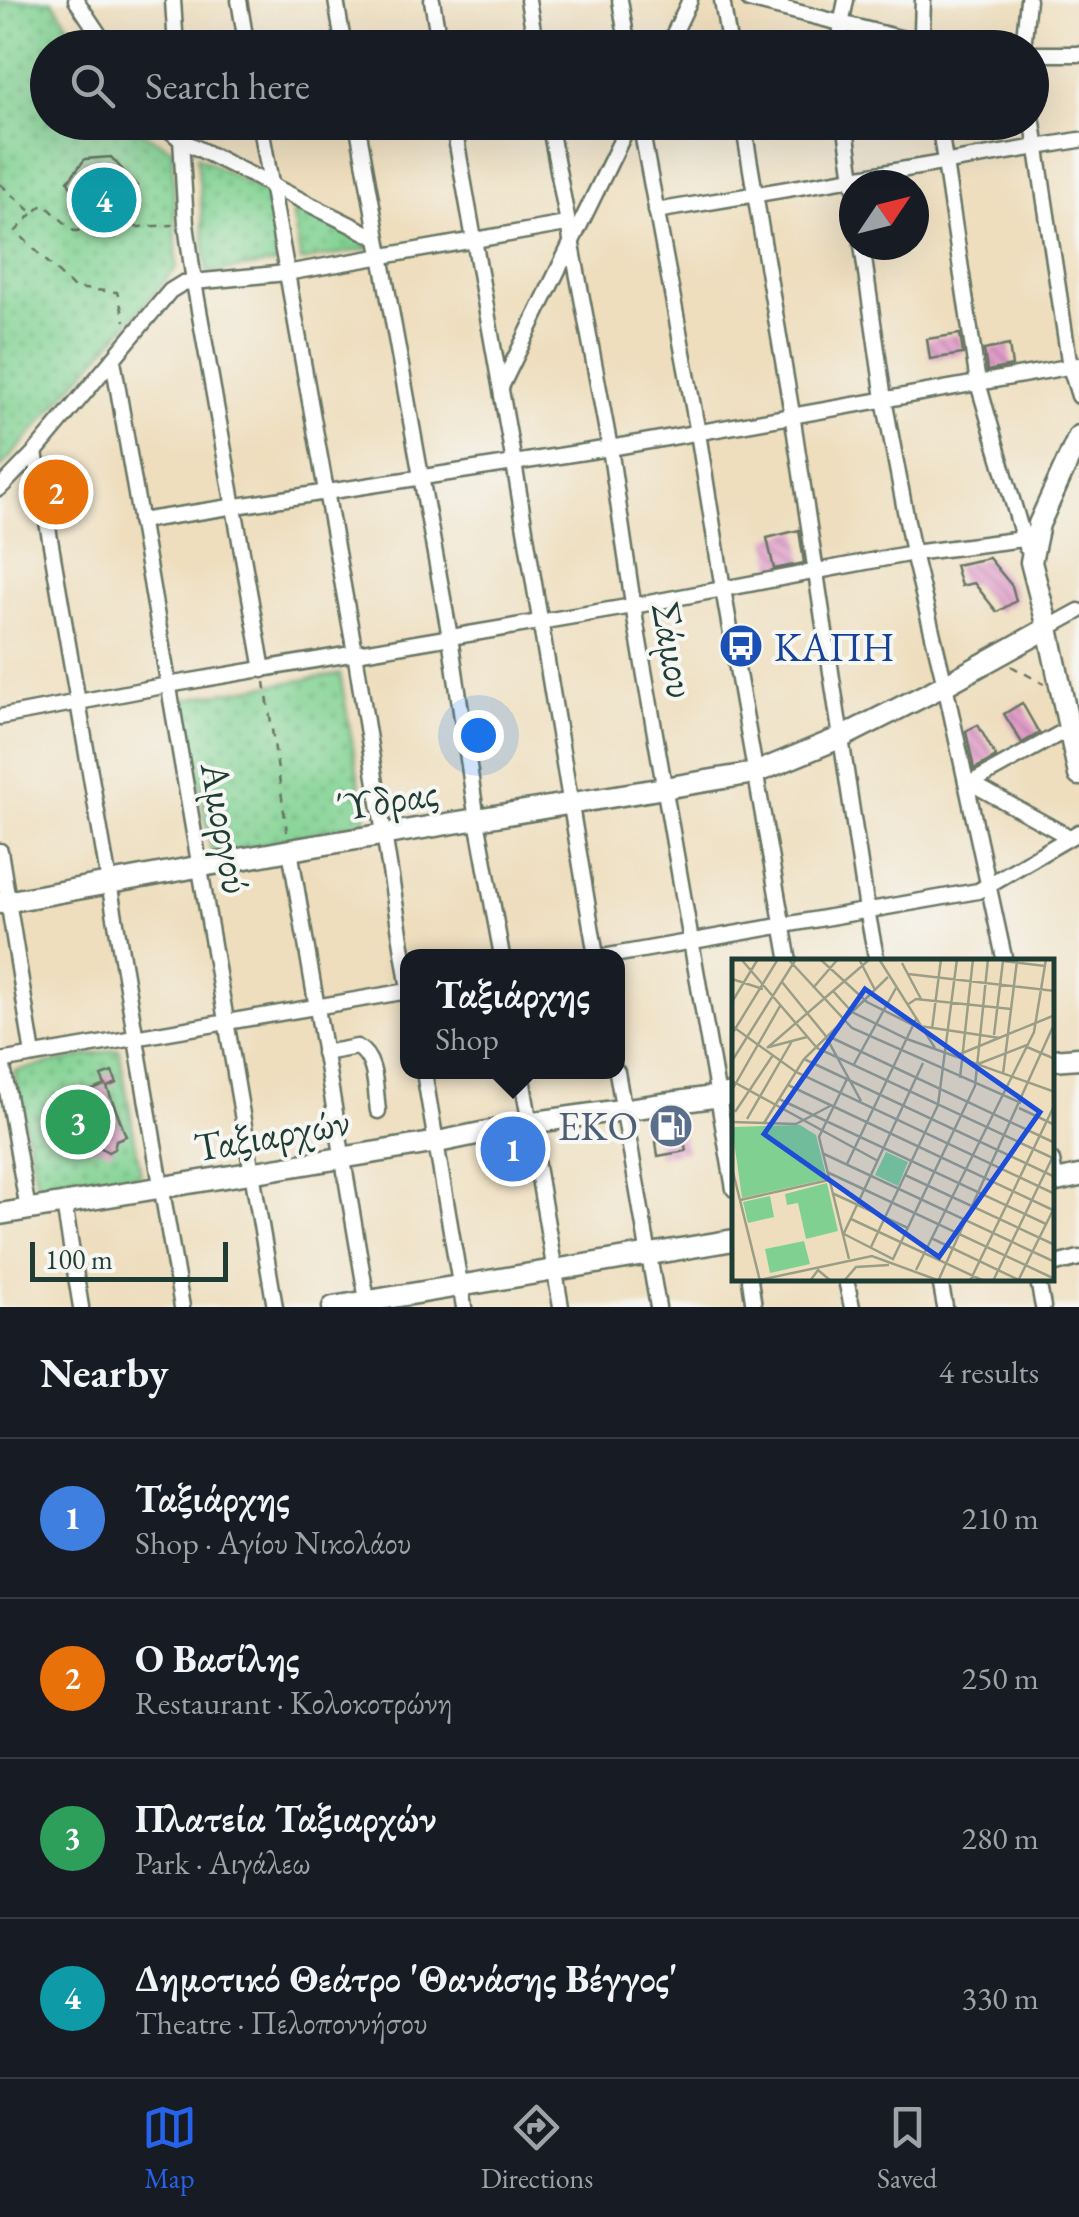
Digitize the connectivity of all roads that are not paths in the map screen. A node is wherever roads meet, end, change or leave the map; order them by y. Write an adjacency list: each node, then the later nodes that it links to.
1 (76, 0): 15 (street)
2 (173, 0): 16 (street)
3 (239, 0): 17 (street)
4 (336, 0): 18 (street)
5 (432, 0): 19 (street)
6 (528, 0): 20 (street)
7 (620, 0): 21 (street)
8 (690, 0): 22 (street)
9 (722, 0): 23 (street)
10 (749, 0): 14 (street)
11 (846, 0): 14 (street)
12 (922, 0): 26 (street)
13 (1028, 0): 27 (street)
14 (841, 25): 24 (street); 25 (street)
15 (96, 30)
16 (175, 30)
17 (244, 30)
18 (341, 30)
19 (437, 30)
20 (533, 30)
21 (625, 30)
22 (676, 30)
23 (727, 30)
24 (841, 30)
25 (861, 30)
26 (924, 30)
27 (1025, 30)
28 (1049, 54): 29 (street)
29 (1079, 54)
30 (181, 140): 46 (street); 57 (street)
31 (263, 140): 46 (street)
32 (360, 140): 51 (street)
33 (457, 140): 52 (street)
34 (552, 140): 50 (street, Σάμου)
35 (621, 140): 53 (street)
36 (643, 140): 49 (street)
37 (746, 140): 48 (street)
38 (847, 140): 44 (street)
39 (942, 140): 43 (street)
40 (1035, 140): 42 (street)
41 (1079, 140): 42 (street)
42 (1036, 146): 43 (street); 59 (street)
43 (946, 164): 45 (street); 60 (street)
44 (851, 170)
45 (915, 170)
46 (270, 184): 51 (street); 56 (street)
47 (839, 184): 48 (street)
48 (755, 194): 49 (street); 64 (street)
49 (656, 210): 65 (street)
50 (566, 224): 52 (street); 53 (street, Σάμου)
51 (377, 238): 54 (street)
52 (474, 241): 54 (street); 61 (street)
53 (570, 245): 61 (street); 67 (street, Σάμου)
54 (380, 256): 56 (street); 70 (street)
55 (864, 260): 63 (street)
56 (286, 273): 57 (street); 72 (street)
57 (194, 282): 58 (street); 73 (street)
58 (113, 360): 68 (street); 74 (street, Αμοργού)
59 (1075, 366): 60 (street); 62 (street)
60 (978, 383): 63 (street); 75 (street)
61 (501, 387): 69 (street)
62 (1079, 396)
63 (884, 399): 64 (street); 76 (street)
64 (792, 414): 65 (street); 78 (street)
65 (698, 433): 67 (street); 79 (street)
66 (1079, 436): 77 (street)
67 (610, 448): 69 (street); 80 (street, Σάμου)
68 (35, 452): 71 (street); 90 (street)
69 (514, 463): 70 (street); 82 (street)
70 (420, 478): 72 (street); 84 (street)
71 (0, 488)
72 (326, 492): 73 (street); 85 (street)
73 (234, 506): 74 (street); 86 (street)
74 (140, 521): 87 (street, Αμοργού)
75 (1023, 538): 76 (street); 77 (street)
76 (913, 553): 78 (street); 88 (street)
77 (1030, 562): 83 (street)
78 (816, 571): 79 (street); 93 (street)
79 (723, 589): 80 (street); 94 (street)
80 (633, 606): 82 (street); 97 (street, Σάμου)
81 (1079, 611): 83 (street)
82 (541, 621): 84 (street); 98 (street)
83 (1048, 628): 88 (street, Ύδρας); 89 (street)
84 (450, 637): 85 (street); 99 (street)
85 (355, 653): 86 (street); 101 (street)
86 (263, 670): 87 (street)
87 (168, 685): 90 (street); 104 (street, Αμοργού)
88 (945, 686): 93 (street, Ύδρας); 96 (street)
89 (1067, 690): 92 (street)
90 (78, 703): 91 (street); 105 (street)
91 (0, 717)
92 (1074, 726): 95 (street); 96 (street)
93 (842, 737): 94 (street, Ύδρας); 108 (street)
94 (755, 773): 97 (street, Ύδρας); 109 (street)
95 (1079, 774)
96 (969, 784): 100 (street); 106 (street)
97 (664, 787): 98 (street, Ύδρας); 110 (street, Σάμου)
98 (570, 804): 99 (street, Ύδρας); 113 (street)
99 (477, 820): 101 (street, Ύδρας); 112 (street)
100 (1074, 834): 106 (street)
101 (384, 835): 102 (street, Ύδρας); 111 (street)
102 (290, 850): 104 (street, Ύδρας); 119 (street)
103 (0, 852): 107 (street)
104 (200, 866): 105 (street, Ύδρας); 120 (street, Αμοργού)
105 (109, 883): 107 (street, Ύδρας); 121 (street)
106 (988, 886): 108 (street); 117 (street)
107 (4, 902): 123 (street)
108 (867, 910): 109 (street); 116 (street)
109 (782, 926): 110 (street); 115 (street)
110 (691, 943): 114 (street); 130 (street, Σάμου)
111 (402, 949)
112 (501, 949)
113 (595, 949)
114 (625, 953)
115 (788, 959)
116 (877, 959)
117 (1004, 959)
118 (400, 992): 119 (street)
119 (316, 1006): 120 (street); 122 (street)
120 (226, 1022): 121 (street); 137 (street, Αμοργού)
121 (136, 1037): 123 (street); 140 (street)
122 (324, 1053): 132 (street); 135 (street)
123 (33, 1055): 126 (street)
124 (1079, 1058): 125 (street)
125 (1054, 1060)
126 (1, 1061): 142 (street)
127 (425, 1079): 134 (street)
128 (522, 1079): 133 (street)
129 (618, 1079): 131 (street)
130 (726, 1095): 131 (street, Ταξιαρχών); 136 (street, Σάμου)
131 (624, 1108): 133 (street, Ταξιαρχών); 145 (street)
132 (378, 1111)
133 (530, 1123): 134 (street, Ταξιαρχών); 148 (street)
134 (438, 1142): 135 (street, Ταξιαρχών); 153 (street)
135 (344, 1156): 137 (street, Ταξιαρχών); 154 (street)
136 (732, 1166)
137 (252, 1172): 140 (street, Ταξιαρχών); 157 (street, Αμοργού)
138 (1054, 1175): 139 (street)
139 (1079, 1176)
140 (162, 1189): 141 (street, Ταξιαρχών); 156 (street)
141 (64, 1204): 142 (street, Ταξιαρχών); 155 (street)
142 (28, 1210): 143 (street, Ταξιαρχών)
143 (0, 1214)
144 (732, 1240): 145 (street)
145 (649, 1255): 148 (street); 160 (street)
146 (1079, 1258): 147 (street)
147 (1054, 1264)
148 (555, 1271): 153 (street); 159 (street)
149 (750, 1282): 161 (street)
150 (846, 1282): 162 (street)
151 (940, 1282): 163 (street)
152 (1038, 1282): 164 (street)
153 (462, 1297): 154 (street)
154 (368, 1304): 158 (street)
155 (81, 1307)
156 (182, 1307)
157 (275, 1307)
158 (333, 1307)
159 (561, 1307)
160 (658, 1307)
161 (754, 1307)
162 (852, 1307)
163 (945, 1307)
164 (1043, 1307)

